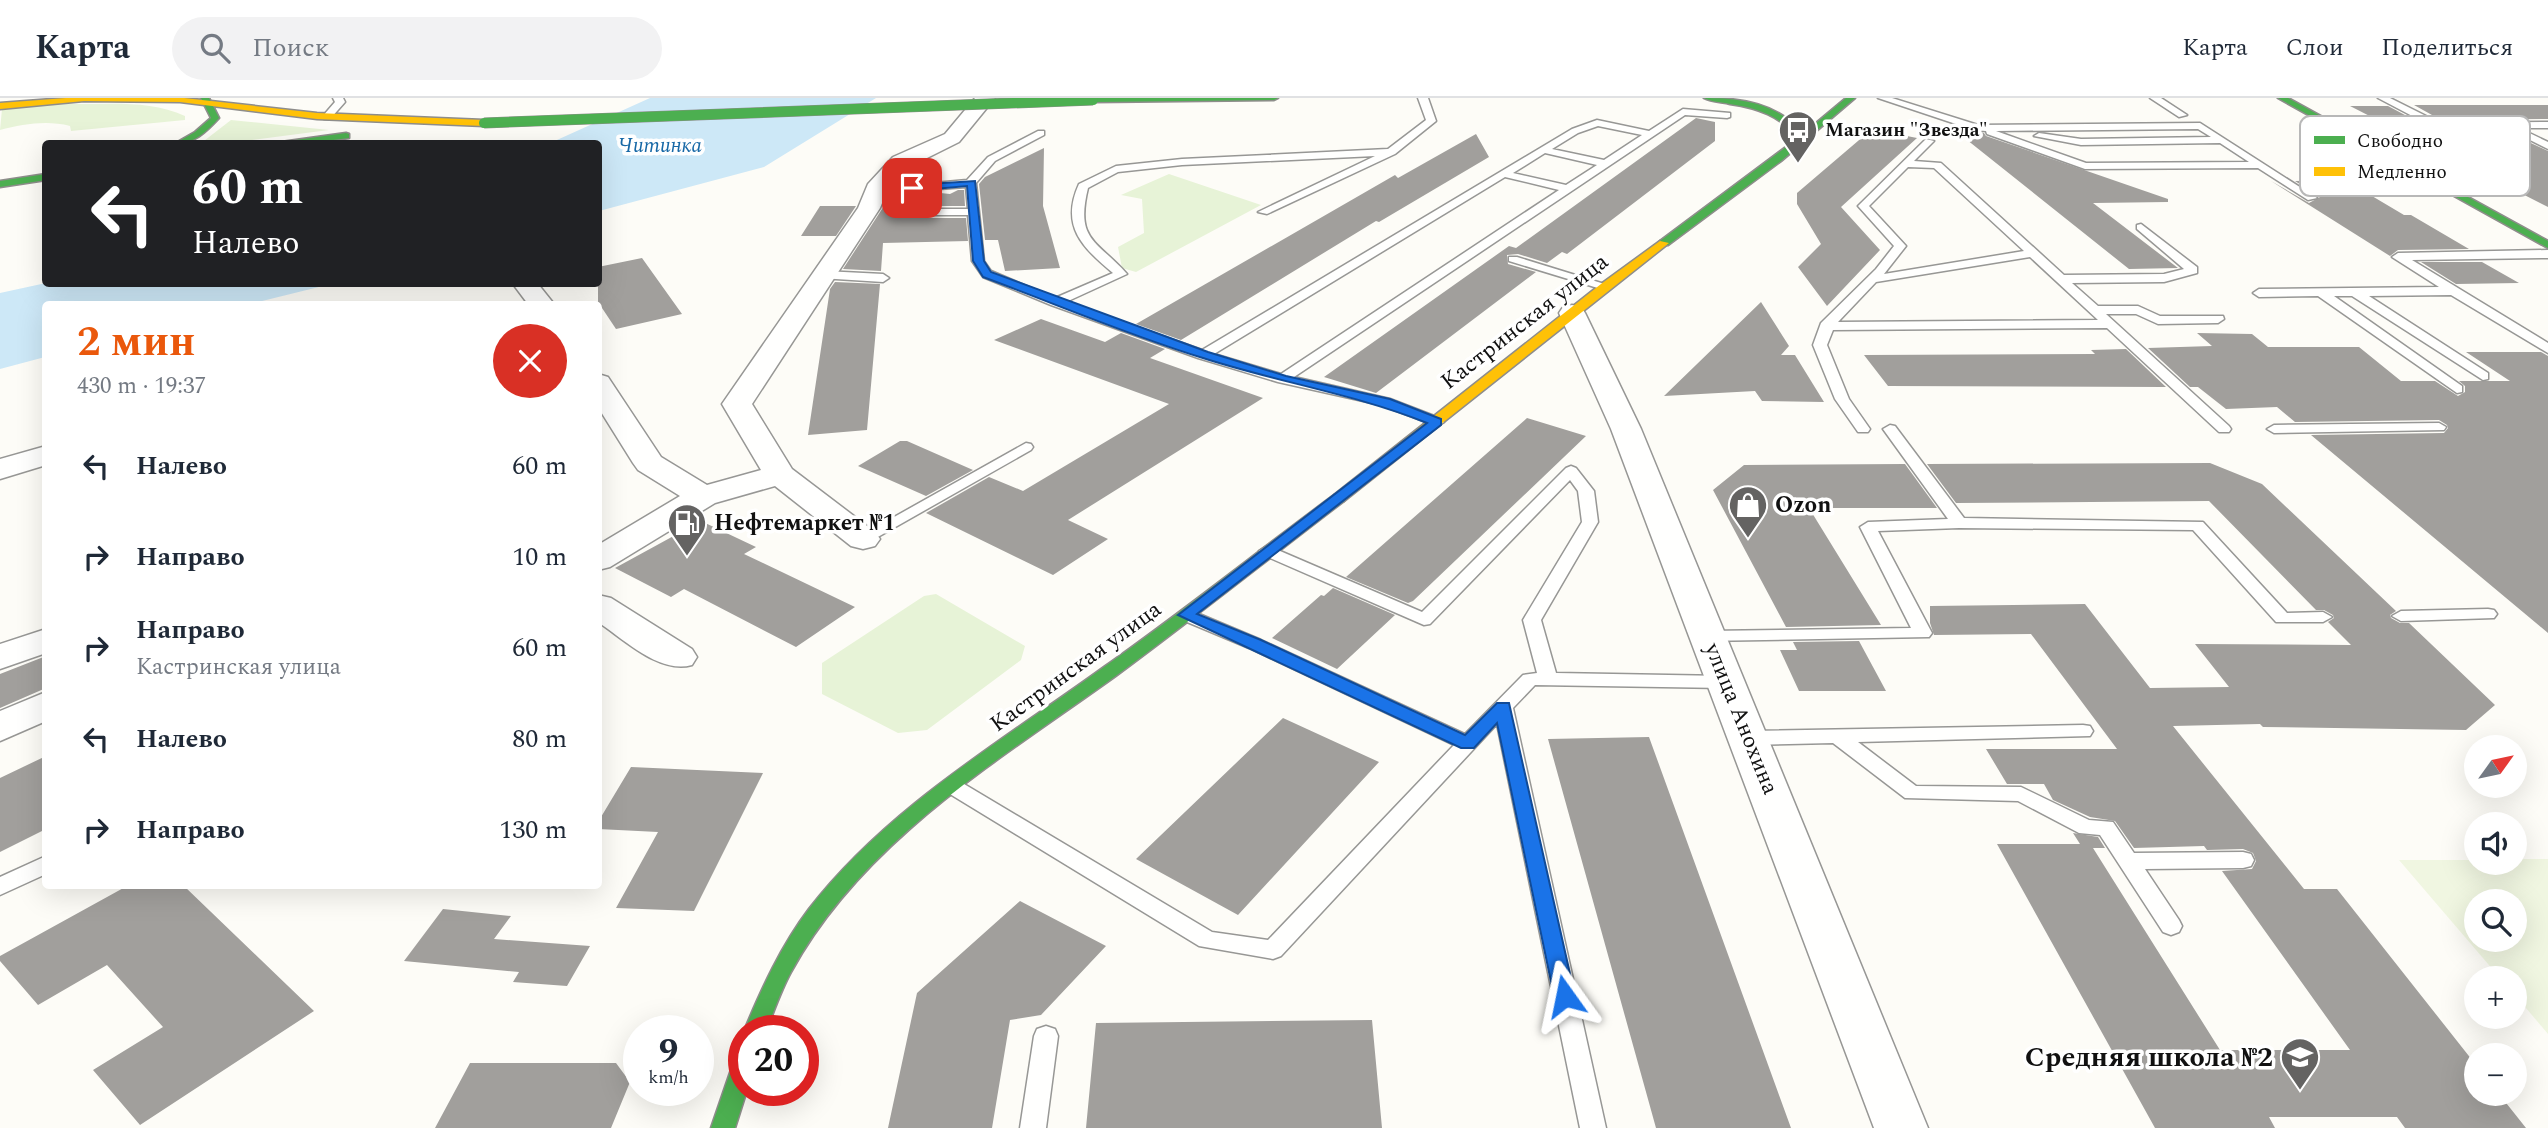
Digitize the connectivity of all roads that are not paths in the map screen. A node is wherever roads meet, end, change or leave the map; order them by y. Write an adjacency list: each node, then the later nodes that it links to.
1 (14, 98): 13 (main road)
2 (338, 98): 18 (lane)
3 (985, 98): 47 (street)
4 (1274, 98): 19 (main road, bridge)
5 (1423, 98): 34 (lane)
6 (1708, 98): 26 (main road)
7 (1851, 98): 26 (main road, Кастринская улица)
8 (1883, 98): 22 (lane)
9 (2155, 98): 15 (lane)
10 (2282, 98): 16 (main road)
11 (2383, 98): 17 (lane)
12 (208, 102): 13 (main road); 18 (main road); 27 (main road)
13 (0, 104)
14 (1727, 115): 24 (lane)
15 (2182, 115)
16 (2315, 116)
17 (2420, 116)
18 (327, 117): 19 (main road)
19 (484, 123): 28 (main road)
20 (2530, 125): 21 (lane)
21 (2548, 125)
22 (1977, 128): 29 (lane); 31 (lane); 35 (lane)
23 (1041, 133): 41 (lane)
24 (1651, 134): 33 (lane); 36 (lane)
25 (2530, 137): 32 (lane)
26 (1802, 138): 61 (main road, Кастринская улица)
27 (186, 140)
28 (312, 140)
29 (2222, 140): 31 (lane); 38 (lane)
30 (1929, 141): 37 (lane)
31 (2081, 142): 35 (lane)
32 (2548, 146)
33 (1543, 150): 36 (lane); 39 (lane)
34 (1391, 152): 51 (lane); 66 (lane)
35 (2061, 158): 38 (lane)
36 (1606, 164): 43 (lane)
37 (1906, 164): 54 (lane); 59 (lane)
38 (2261, 165): 44 (lane)
39 (1504, 174): 43 (lane); 73 (lane)
40 (42, 178): 42 (main road)
41 (971, 183): 47 (lane); 50 (lane)
42 (0, 184)
43 (1569, 188): 75 (lane)
44 (2300, 190)
45 (2309, 196): 48 (lane)
46 (2459, 196): 53 (main road)
47 (873, 197): 57 (street)
48 (2312, 198)
49 (920, 212): 50 (lane)
50 (974, 212): 66 (lane)
51 (1264, 212)
52 (2141, 227): 60 (lane)
53 (2548, 245)
54 (2033, 253): 59 (lane); 60 (lane)
55 (2548, 254): 62 (lane)
56 (1513, 259): 61 (lane)
57 (824, 275): 58 (lane); 87 (street)
58 (883, 278)
59 (1874, 279): 71 (lane)
60 (2061, 279): 67 (lane)
61 (1605, 286): 68 (main road, Кастринская улица)
62 (2452, 291): 64 (lane); 72 (lane)
63 (2320, 292): 64 (lane); 65 (lane); 77 (lane)
64 (2355, 292): 74 (lane)
65 (2259, 293)
66 (1055, 302): 73 (lane)
67 (2095, 310): 69 (lane); 70 (lane)
68 (1572, 313): 78 (main road, Кастринская улица); 98 (street, улица Анохина)
69 (2218, 319)
70 (2110, 324): 71 (lane); 82 (lane)
71 (1826, 327): 80 (lane)
72 (2548, 349)
73 (1203, 355): 75 (lane)
74 (2483, 376)
75 (1283, 379): 78 (lane)
76 (602, 389): 88 (street)
77 (2457, 389)
78 (1437, 422): 91 (main road, Кастринская улица)
79 (2439, 427): 83 (lane)
80 (1863, 429)
81 (1890, 429): 89 (lane)
82 (2224, 429)
83 (2274, 429)
84 (1026, 447): 90 (lane)
85 (42, 456): 86 (street)
86 (0, 469)
87 (780, 475): 88 (street); 90 (street)
88 (703, 496): 92 (street)
89 (1959, 523): 97 (lane); 98 (lane)
90 (863, 539)
91 (1267, 551): 95 (main road, Кастринская улица); 102 (lane)
92 (602, 558)
93 (602, 609): 101 (street)
94 (2488, 614): 96 (lane)
95 (1186, 615): 110 (lane); 111 (main road, Кастринская улица)
96 (2401, 616)
97 (2323, 617)
98 (1708, 637): 103 (street, улица Анохина)
99 (42, 641): 100 (street)
100 (0, 657)
101 (678, 657)
102 (1548, 679): 103 (lane); 105 (lane)
103 (1725, 682): 109 (street, улица Анохина)
104 (42, 707): 106 (street)
105 (1503, 707): 110 (lane); 122 (lane)
106 (0, 727)
107 (2083, 732): 108 (lane)
108 (1837, 736): 109 (lane); 113 (lane)
109 (1749, 738): 123 (street, улица Анохина)
110 (1467, 743): 111 (lane)
111 (952, 786): 117 (main road, Кастринская улица)
112 (2243, 860): 113 (lane)
113 (2128, 861): 116 (lane)
114 (42, 866): 115 (lane)
115 (0, 887)
116 (2171, 926)
117 (760, 1015)
118 (1046, 1035): 121 (lane)
119 (730, 1106): 120 (main road)
120 (723, 1128)
121 (1033, 1128)
122 (1593, 1128)
123 (1901, 1128)

